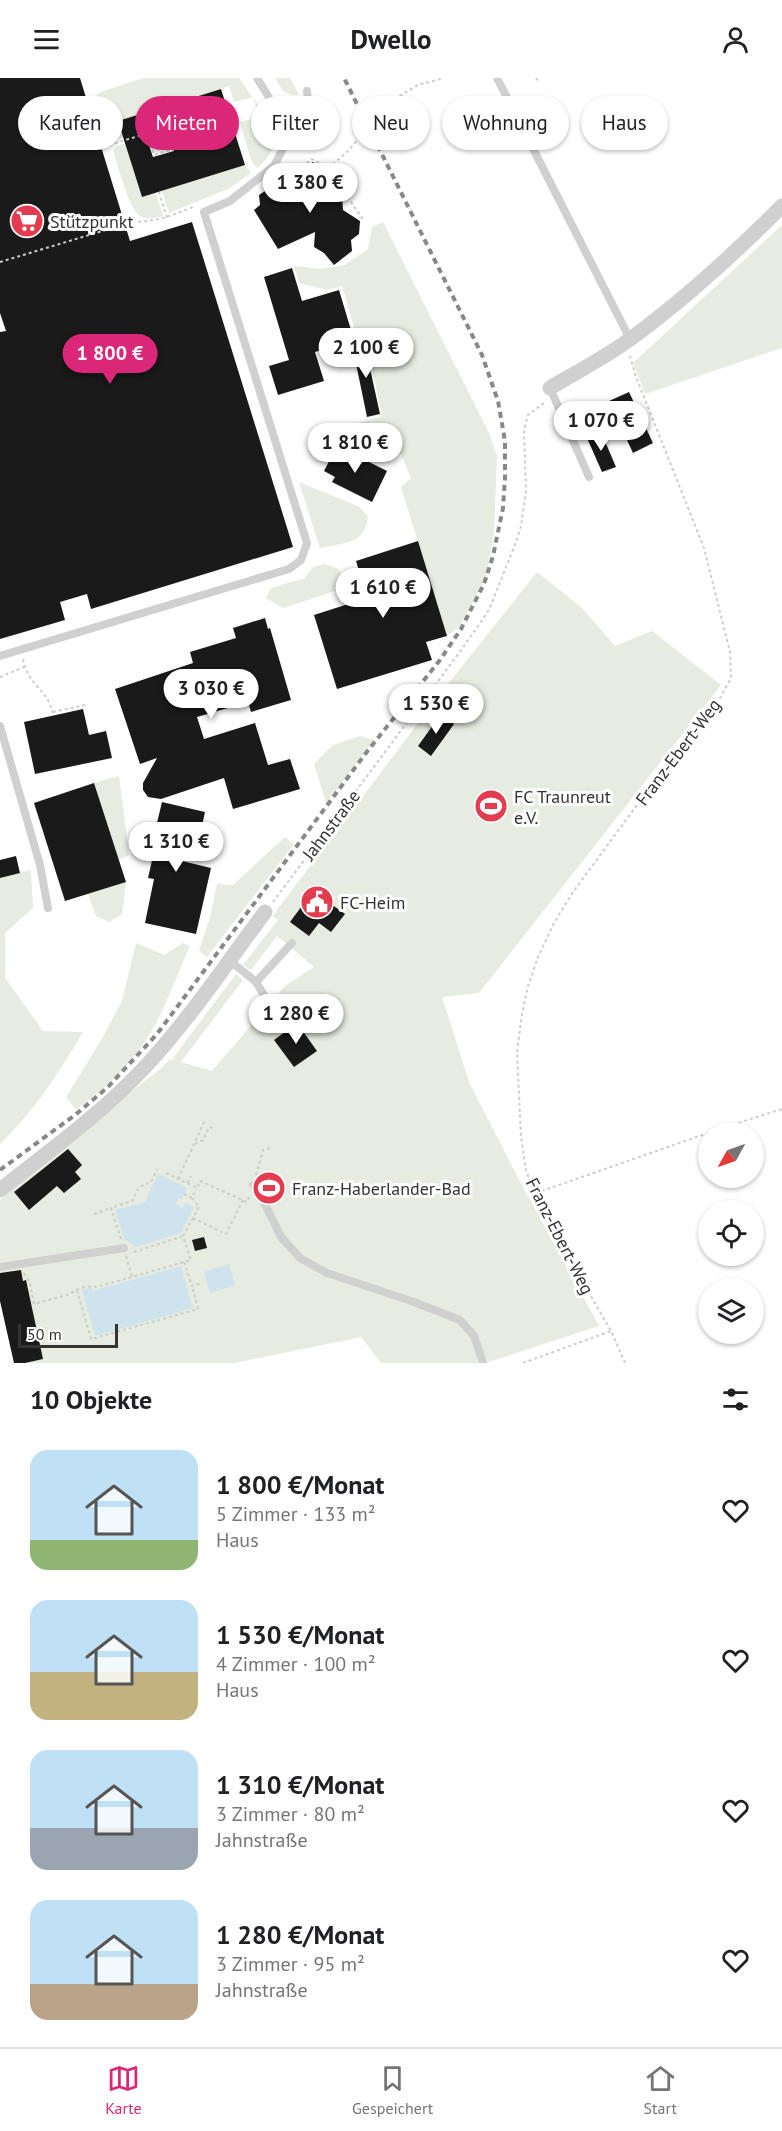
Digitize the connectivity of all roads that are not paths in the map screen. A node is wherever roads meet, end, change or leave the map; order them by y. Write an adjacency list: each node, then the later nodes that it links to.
1 (257, 78): 4 (lane)
2 (496, 78): 8 (lane)
3 (307, 92): 5 (lane)
4 (268, 96)
5 (307, 96)
6 (282, 150): 11 (lane)
7 (782, 206): 8 (street)
8 (630, 339): 9 (street)
9 (550, 393): 10 (lane)
10 (589, 477)
11 (0, 656)
12 (0, 726): 13 (lane)
13 (48, 908)
14 (266, 912): 16 (street)
15 (291, 943): 17 (lane)
16 (229, 960): 17 (lane); 20 (street)
17 (256, 982): 18 (lane)
18 (270, 1005)
19 (253, 1185): 23 (lane)
20 (0, 1190)
21 (124, 1248): 22 (lane)
22 (0, 1267)
23 (483, 1363)

